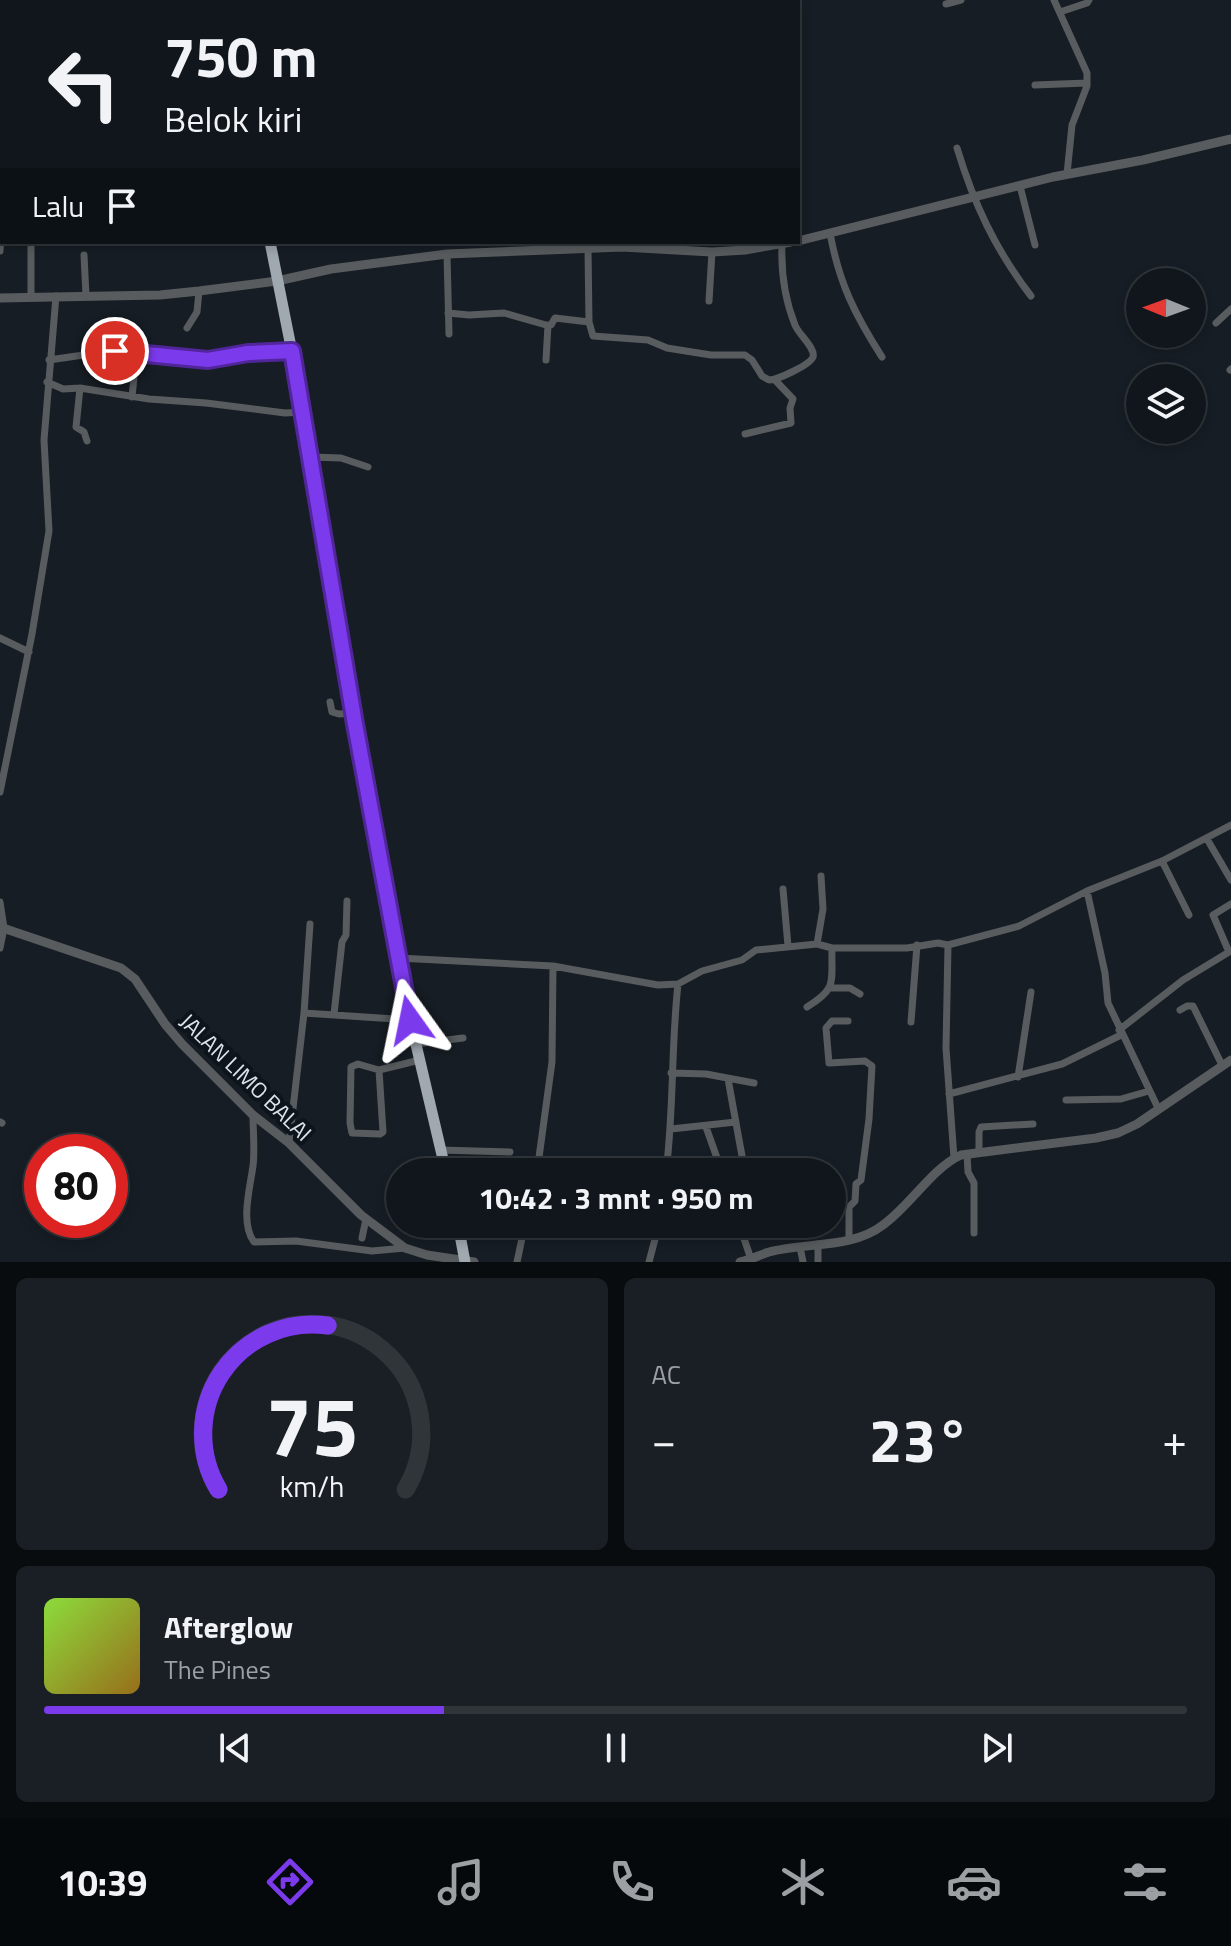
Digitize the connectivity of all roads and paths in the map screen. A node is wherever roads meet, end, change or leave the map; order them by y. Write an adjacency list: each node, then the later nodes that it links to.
1 (961, 0): 4 (street)
2 (1054, 0): 5 (street)
3 (1089, 0): 5 (street)
4 (946, 4)
5 (1060, 12): 6 (street)
6 (1087, 83): 7 (street); 10 (street)
7 (1035, 85)
8 (1231, 139): 10 (street)
9 (957, 148): 12 (street)
10 (1067, 174): 11 (street)
11 (1020, 186): 12 (street); 19 (street)
12 (973, 198): 13 (street); 29 (street)
13 (830, 233): 14 (street); 41 (street)
14 (800, 240)
15 (31, 244): 30 (street)
16 (270, 244): 25 (highway)
17 (779, 244): 22 (street)
18 (787, 244): 45 (street)
19 (1035, 245)
20 (501, 247): 21 (street); 23 (street)
21 (588, 248): 22 (street); 35 (street)
22 (712, 252): 32 (street)
23 (447, 254): 25 (street); 34 (street)
24 (84, 255): 28 (street)
25 (277, 281): 26 (street); 40 (highway)
26 (199, 291): 28 (street); 38 (street)
27 (56, 296): 28 (street); 30 (street); 42 (street)
28 (86, 296)
29 (1031, 296)
30 (31, 297): 31 (street)
31 (0, 298)
32 (709, 301)
33 (1231, 309): 36 (street)
34 (448, 313): 37 (street); 39 (street)
35 (589, 322): 37 (street); 45 (street)
36 (1216, 323)
37 (548, 325): 43 (street)
38 (187, 328)
39 (449, 334)
40 (292, 351): 42 (street); 49 (highway)
41 (882, 357)
42 (49, 360): 46 (street)
43 (546, 360)
44 (134, 377): 48 (street)
45 (775, 380): 50 (street)
46 (47, 382): 47 (street); 55 (street)
47 (80, 388): 48 (street); 51 (street)
48 (132, 397): 49 (street)
49 (304, 412): 52 (highway)
50 (745, 434)
51 (87, 441)
52 (311, 457): 53 (street); 57 (highway)
53 (368, 467)
54 (0, 638): 55 (street)
55 (29, 652): 59 (street)
56 (330, 702): 57 (street)
57 (354, 713): 80 (highway)
58 (0, 739): 59 (street)
59 (9, 741): 60 (street)
60 (0, 792)
61 (1231, 825): 62 (street)
62 (1207, 839): 63 (street); 65 (street)
63 (1162, 861): 67 (street); 71 (street)
64 (821, 876): 74 (street)
65 (1231, 880)
66 (783, 889): 77 (street)
67 (1087, 891): 76 (street); 93 (street)
68 (347, 901): 89 (street)
69 (0, 902): 73 (street)
70 (1231, 904): 93 (street)
71 (1189, 915)
72 (310, 924): 88 (street)
73 (2, 928): 78 (street); 107 (street, JALAN LIMO BALAI)
74 (817, 944): 77 (street); 79 (street)
75 (917, 945): 76 (street); 79 (street); 92 (street)
76 (948, 945): 104 (street)
77 (788, 946): 82 (street)
78 (0, 948)
79 (832, 948): 83 (street)
80 (398, 958): 81 (street); 90 (highway)
81 (553, 966): 82 (street); 119 (street)
82 (678, 984): 99 (street)
83 (831, 988): 85 (street); 86 (street)
84 (1031, 992): 100 (street)
85 (860, 994)
86 (807, 1007)
87 (1180, 1010): 97 (street)
88 (304, 1013): 89 (street); 112 (street)
89 (334, 1014): 90 (street)
90 (410, 1020): 95 (highway)
91 (848, 1021): 130 (street)
92 (911, 1022)
93 (1120, 1033): 100 (street); 103 (street)
94 (463, 1038): 95 (street)
95 (416, 1044): 96 (highway)
96 (420, 1060): 98 (street); 113 (highway)
97 (1227, 1062): 106 (street)
98 (379, 1070): 98 (street)
99 (671, 1073): 101 (street); 111 (street)
100 (1018, 1077): 104 (street)
101 (728, 1079): 102 (street); 108 (street)
102 (754, 1083)
103 (1149, 1091): 105 (street); 106 (street)
104 (949, 1094): 122 (street)
105 (1066, 1100)
106 (1158, 1108): 115 (street)
107 (253, 1115): 112 (street, JALAN LIMO BALAI); 133 (street)
108 (736, 1122): 110 (street); 117 (street)
109 (1033, 1124): 115 (street)
110 (706, 1127): 111 (street); 121 (street)
111 (671, 1129): 120 (street)
112 (289, 1143): 123 (street, JALAN LIMO BALAI)
113 (440, 1150): 114 (street); 118 (highway)
114 (510, 1152)
115 (979, 1152): 116 (street)
116 (967, 1154): 122 (street); 124 (street)
117 (742, 1156)
118 (442, 1158)
119 (540, 1158)
120 (668, 1158)
121 (717, 1158)
122 (954, 1158): 130 (street)
123 (366, 1219): 125 (street); 133 (street, JALAN LIMO BALAI)
124 (974, 1233)
125 (362, 1238)
126 (462, 1238): 134 (highway)
127 (522, 1238): 136 (street)
128 (655, 1238): 137 (street)
129 (744, 1238): 135 (street)
130 (849, 1239): 131 (street)
131 (818, 1244): 132 (street); 140 (street)
132 (800, 1247): 135 (street); 139 (street)
133 (405, 1248): 134 (street, JALAN LIMO BALAI)
134 (468, 1261)
135 (752, 1261): 138 (street)
136 (517, 1262)
137 (649, 1262)
138 (740, 1262)
139 (803, 1262)
140 (818, 1262)

